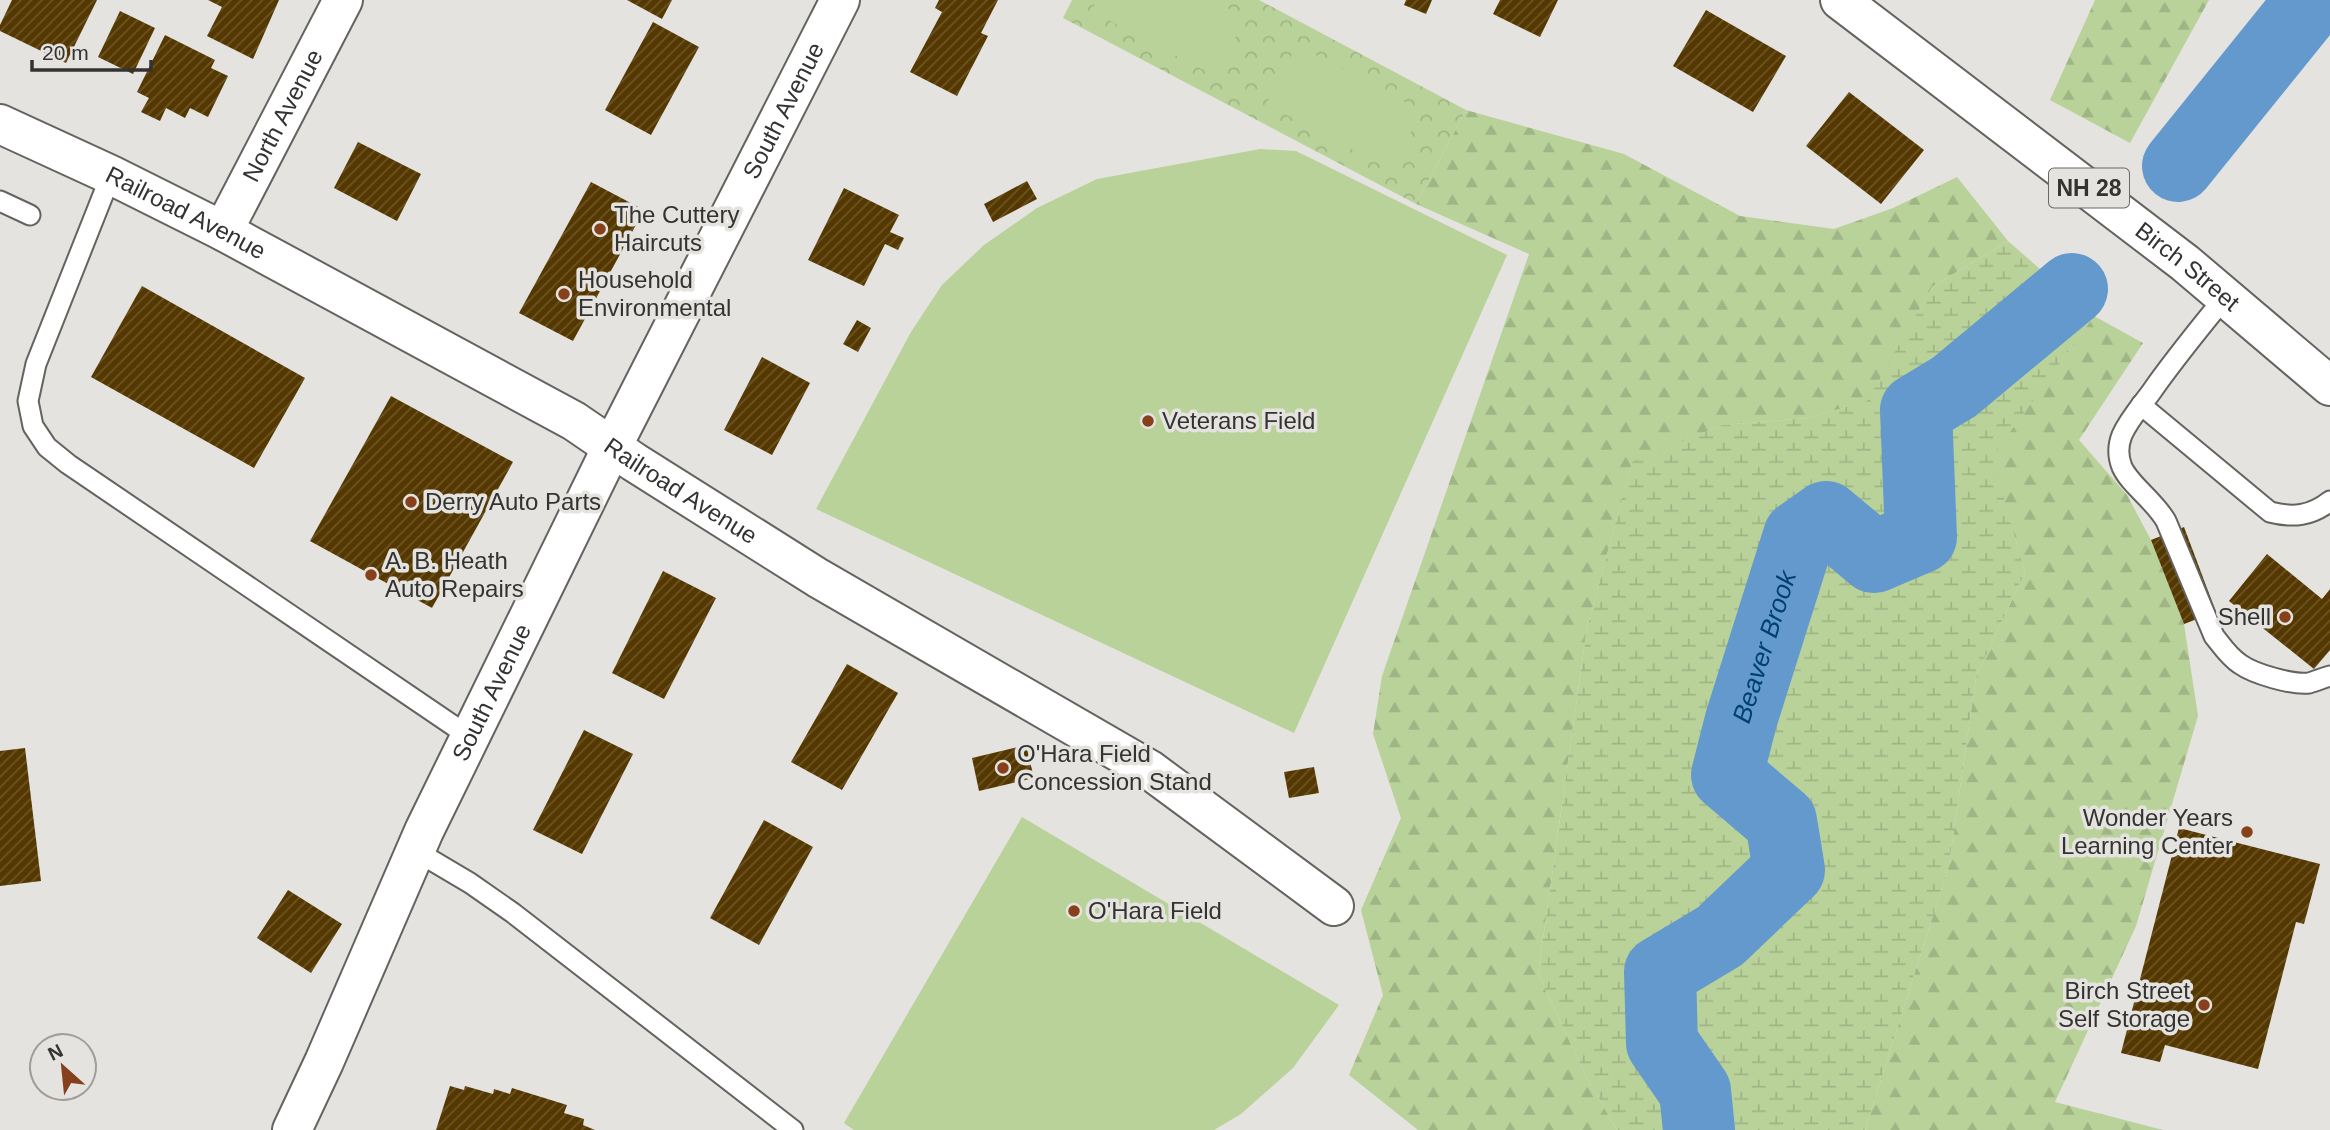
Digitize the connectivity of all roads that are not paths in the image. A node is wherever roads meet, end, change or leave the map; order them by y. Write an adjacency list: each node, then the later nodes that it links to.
1 (343, 0): 8 (street, North Avenue)
2 (840, 0): 12 (street, South Avenue)
3 (1840, 0): 9 (street, Birch Street / NH 28)
4 (0, 124): 5 (street, Railroad Avenue)
5 (111, 175): 8 (street, Railroad Avenue); 15 (lane)
6 (0, 201): 7 (lane)
7 (30, 215)
8 (223, 232): 12 (street, Railroad Avenue)
9 (2225, 297): 10 (street, Birch Street / NH 28); 11 (lane)
10 (2330, 386)
11 (2141, 405): 13 (lane); 14 (lane)
12 (612, 447): 15 (street, South Avenue); 17 (street, Railroad Avenue)
13 (2330, 501)
14 (2330, 676)
15 (470, 737): 16 (street, South Avenue)
16 (416, 851): 18 (street, South Avenue); 19 (lane)
17 (1334, 906)
18 (298, 1127)
19 (793, 1130)

